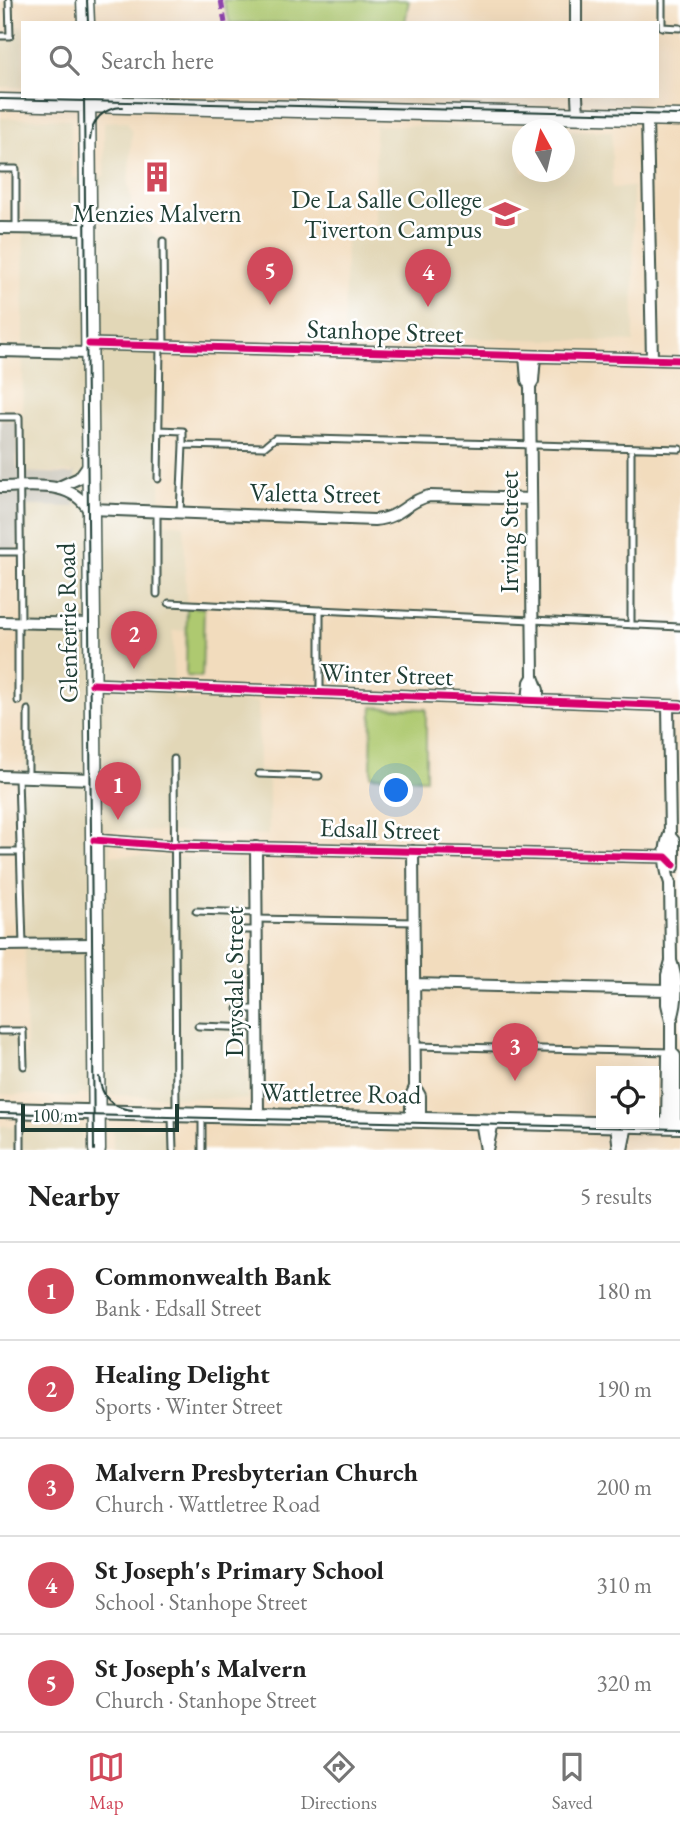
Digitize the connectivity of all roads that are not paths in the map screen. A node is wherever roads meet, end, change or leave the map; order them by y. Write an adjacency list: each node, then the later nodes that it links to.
1 (9, 0): 8 (lane)
2 (85, 0): 5 (main road)
3 (576, 0): 6 (street)
4 (662, 0): 7 (lane)
5 (86, 21)
6 (576, 21)
7 (680, 28)
8 (0, 36)
9 (577, 98): 12 (street)
10 (87, 100): 11 (main road); 12 (main road); 18 (main road, Glenferrie Road)
11 (0, 102)
12 (578, 115): 13 (main road)
13 (647, 117): 14 (main road); 24 (street)
14 (680, 118)
15 (0, 169): 17 (lane)
16 (0, 228): 17 (street)
17 (16, 228): 18 (street)
18 (88, 229): 21 (main road, Glenferrie Road)
19 (163, 241): 20 (lane)
20 (162, 346): 21 (street, Stanhope Street); 23 (street, Stanhope Street); 27 (lane)
21 (89, 349): 22 (street, Stanhope Street); 32 (main road, Glenferrie Road)
22 (0, 351)
23 (530, 356): 24 (street, Stanhope Street); 29 (street, Irving Street)
24 (652, 359): 25 (street, Stanhope Street)
25 (680, 360)
26 (0, 417): 35 (lane)
27 (159, 430): 28 (lane); 33 (lane)
28 (183, 445): 29 (lane); 39 (lane)
29 (531, 445): 30 (lane); 37 (street, Irving Street)
30 (631, 448): 31 (lane); 50 (lane)
31 (680, 449)
32 (90, 458): 36 (street); 40 (main road, Glenferrie Road)
33 (158, 479)
34 (0, 486): 35 (street)
35 (20, 487): 36 (street); 42 (lane)
36 (52, 488): 40 (street)
37 (531, 499): 39 (street, Valetta Street); 46 (street, Irving Street)
38 (157, 512): 39 (street, Valetta Street); 40 (street, Valetta Street); 43 (lane)
39 (180, 513)
40 (91, 515): 49 (main road, Glenferrie Road)
41 (0, 552): 42 (lane)
42 (21, 552): 48 (lane)
43 (157, 594)
44 (169, 603): 45 (lane)
45 (320, 610): 46 (lane); 53 (lane)
46 (533, 621): 50 (lane); 55 (street, Irving Street)
47 (0, 622): 48 (street)
48 (19, 622): 49 (street); 54 (lane)
49 (92, 624): 52 (main road, Glenferrie Road)
50 (631, 625): 51 (lane)
51 (680, 627)
52 (92, 684): 53 (street, Winter Street); 63 (main road, Glenferrie Road)
53 (320, 692): 55 (street, Winter Street)
54 (18, 701)
55 (533, 701): 56 (street, Winter Street)
56 (674, 706): 70 (street)
57 (29, 710): 62 (lane)
58 (174, 758): 65 (lane)
59 (259, 774): 61 (lane)
60 (0, 776): 62 (street)
61 (319, 776)
62 (23, 777): 63 (street); 69 (lane)
63 (93, 779): 64 (main road, Glenferrie Road)
64 (94, 840): 65 (street, Edsall Street); 75 (main road, Glenferrie Road)
65 (174, 846): 66 (street, Edsall Street); 93 (lane)
66 (256, 847): 67 (street, Edsall Street); 72 (street, Drysdale Street)
67 (413, 851): 70 (street, Edsall Street); 73 (street)
68 (0, 852): 69 (lane)
69 (20, 852): 77 (lane)
70 (670, 861): 78 (street)
71 (196, 911): 72 (lane)
72 (256, 921): 73 (lane); 74 (lane); 82 (street, Drysdale Street)
73 (414, 922): 79 (street)
74 (238, 930)
75 (95, 944): 77 (street); 92 (main road, Glenferrie Road)
76 (0, 945): 77 (street)
77 (23, 945)
78 (671, 961): 80 (street); 83 (street)
79 (414, 984): 80 (street); 87 (street)
80 (667, 990): 83 (street)
81 (238, 1009): 82 (lane)
82 (257, 1009): 85 (street, Drysdale Street)
83 (671, 1021): 88 (street)
84 (201, 1026): 85 (lane)
85 (257, 1028): 95 (street, Drysdale Street)
86 (0, 1031): 89 (lane)
87 (415, 1046): 88 (lane); 96 (street)
88 (671, 1052): 99 (street)
89 (24, 1066)
90 (0, 1110): 91 (main road, Wattletree Road)
91 (21, 1110): 92 (main road, Wattletree Road); 101 (lane)
92 (96, 1112): 93 (main road, Wattletree Road); 102 (main road, Glenferrie Road)
93 (174, 1114): 94 (main road, Wattletree Road); 103 (lane)
94 (202, 1115): 95 (main road, Wattletree Road); 104 (lane)
95 (258, 1116): 96 (main road, Wattletree Road)
96 (416, 1120): 97 (main road, Wattletree Road)
97 (487, 1122): 98 (main road, Wattletree Road); 105 (street)
98 (596, 1124)
99 (674, 1126)
100 (622, 1129): 106 (street)
101 (22, 1150)
102 (97, 1150)
103 (173, 1150)
104 (202, 1150)
105 (486, 1150)
106 (621, 1150)

